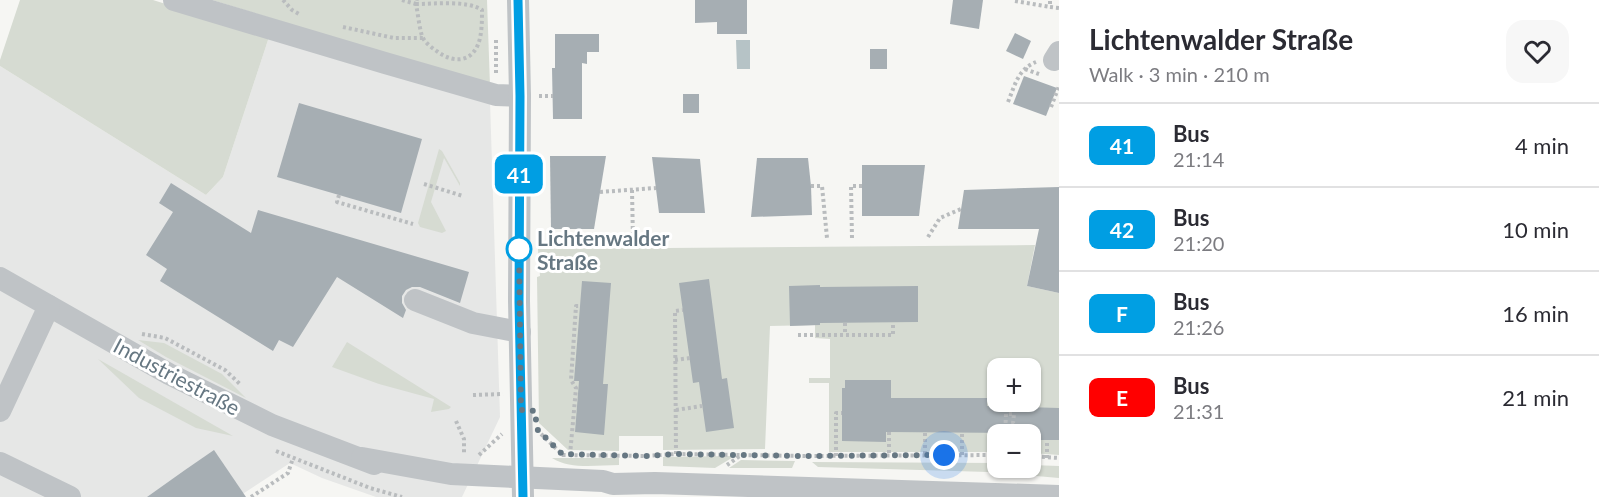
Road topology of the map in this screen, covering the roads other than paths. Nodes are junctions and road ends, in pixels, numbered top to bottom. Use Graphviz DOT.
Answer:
graph roads {
  1 [pos="174,0"];
  2 [pos="518,0"];
  3 [pos="520,96"];
  4 [pos="0,278"];
  5 [pos="415,300"];
  6 [pos="49,306"];
  7 [pos="520,332"];
  8 [pos="0,411"];
  9 [pos="0,463"];
  10 [pos="523,488"];
  11 [pos="697,491"];
  12 [pos="1059,496"];
  13 [pos="70,497"];
  1 -- 3 [label="street"];
  2 -- 3 [label="street"];
  3 -- 7 [label="street"];
  4 -- 6 [label="street, Industriestraße"];
  5 -- 7 [label="street"];
  6 -- 8 [label="street"];
  6 -- 10 [label="street, Industriestraße"];
  7 -- 10 [label="street"];
  9 -- 13 [label="street"];
  10 -- 11 [label="street"];
  11 -- 12 [label="street"];
}
